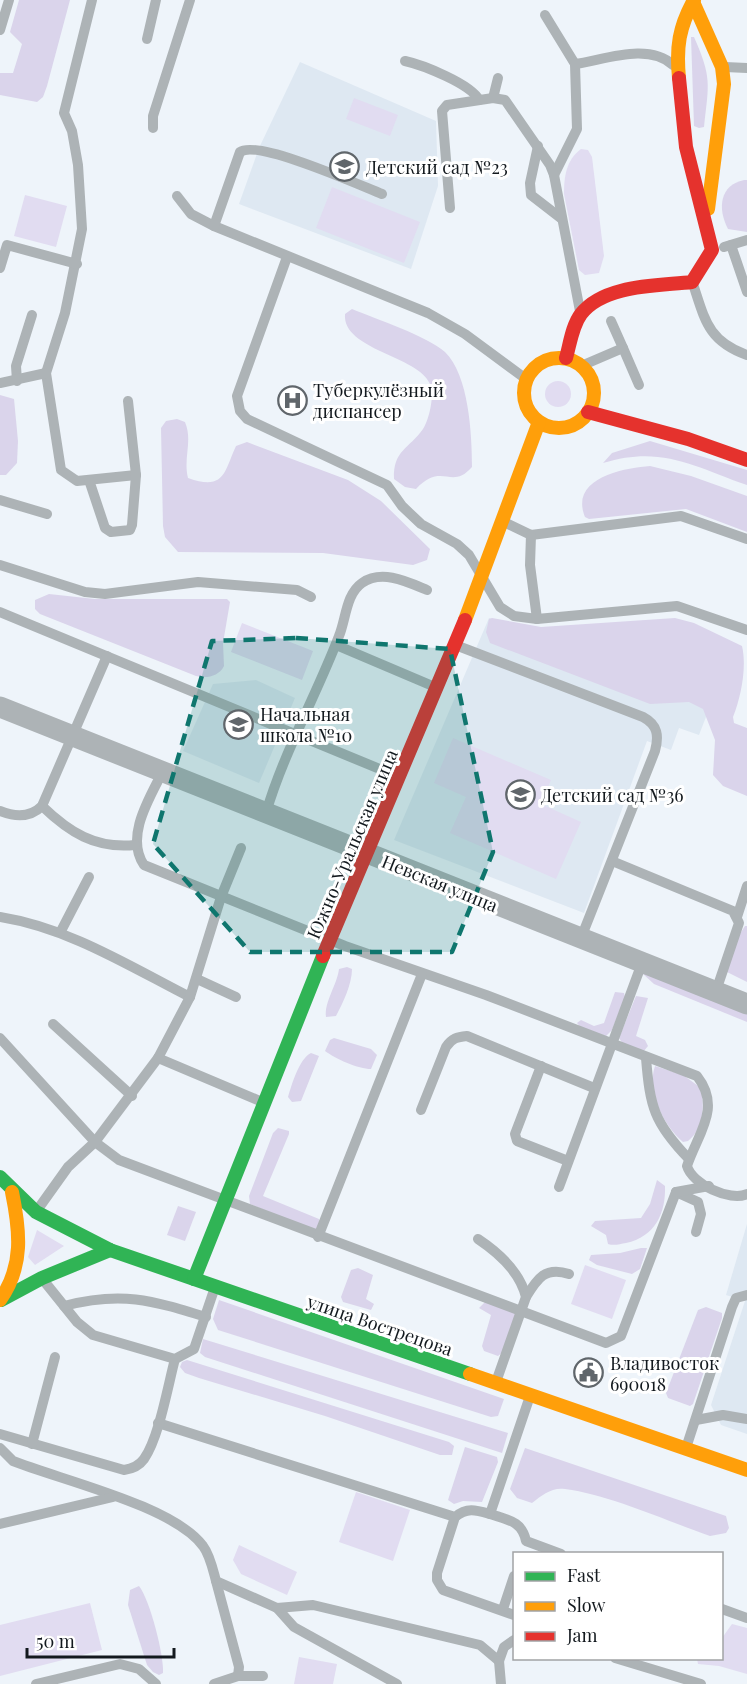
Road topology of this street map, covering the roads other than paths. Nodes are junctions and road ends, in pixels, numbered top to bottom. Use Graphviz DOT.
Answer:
graph roads {
  1 [pos="9,0"];
  2 [pos="92,0"];
  3 [pos="156,0"];
  4 [pos="190,0"];
  5 [pos="694,2"];
  6 [pos="545,15"];
  7 [pos="0,30"];
  8 [pos="147,39"];
  9 [pos="405,61"];
  10 [pos="575,64"];
  11 [pos="722,68"];
  12 [pos="747,68"];
  13 [pos="678,69"];
  14 [pos="498,78"];
  15 [pos="493,98"];
  16 [pos="479,100"];
  17 [pos="153,128"];
  18 [pos="538,146"];
  19 [pos="702,146"];
  20 [pos="554,175"];
  21 [pos="382,194"];
  22 [pos="177,196"];
  23 [pos="450,208"];
  24 [pos="562,219"];
  25 [pos="707,220"];
  26 [pos="214,226"];
  27 [pos="747,240"];
  28 [pos="4,244"];
  29 [pos="731,245"];
  30 [pos="712,250"];
  31 [pos="286,257"];
  32 [pos="77,264"];
  33 [pos="0,268"];
  34 [pos="692,282"];
  35 [pos="747,292"];
  36 [pos="581,314"];
  37 [pos="33,315"];
  38 [pos="612,321"];
  39 [pos="623,348"];
  40 [pos="747,355"];
  41 [pos="566,358"];
  42 [pos="581,366"];
  43 [pos="46,373"];
  44 [pos="526,379"];
  45 [pos="17,381"];
  46 [pos="0,383"];
  47 [pos="639,385"];
  48 [pos="128,401"];
  49 [pos="588,412"];
  50 [pos="539,422"];
  51 [pos="747,460"];
  52 [pos="136,474"];
  53 [pos="89,480"];
  54 [pos="0,500"];
  55 [pos="47,514"];
  56 [pos="505,523"];
  57 [pos="531,535"];
  58 [pos="747,539"];
  59 [pos="0,565"];
  60 [pos="483,578"];
  61 [pos="427,590"];
  62 [pos="311,597"];
  63 [pos="0,612"];
  64 [pos="537,619"];
  65 [pos="747,630"];
  66 [pos="336,645"];
  67 [pos="457,645"];
  68 [pos="107,656"];
  69 [pos="438,688"];
  70 [pos="0,707"];
  71 [pos="298,736"];
  72 [pos="72,737"];
  73 [pos="162,773"];
  74 [pos="400,778"];
  75 [pos="42,806"];
  76 [pos="0,811"];
  77 [pos="266,813"];
  78 [pos="135,845"];
  79 [pos="241,848"];
  80 [pos="368,855"];
  81 [pos="612,861"];
  82 [pos="89,877"];
  83 [pos="747,886"];
  84 [pos="221,897"];
  85 [pos="0,917"];
  86 [pos="741,921"];
  87 [pos="61,931"];
  88 [pos="581,938"];
  89 [pos="332,940"];
  90 [pos="642,963"];
  91 [pos="422,974"];
  92 [pos="197,979"];
  93 [pos="716,992"];
  94 [pos="190,997"];
  95 [pos="236,997"];
  96 [pos="747,1004"];
  97 [pos="53,1024"];
  98 [pos="0,1038"];
  99 [pos="611,1042"];
  100 [pos="158,1058"];
  101 [pos="646,1058"];
  102 [pos="541,1066"];
  103 [pos="594,1088"];
  104 [pos="132,1096"];
  105 [pos="264,1102"];
  106 [pos="421,1110"];
  107 [pos="95,1142"];
  108 [pos="689,1159"];
  109 [pos="568,1161"];
  110 [pos="0,1177"];
  111 [pos="709,1186"];
  112 [pos="559,1187"];
  113 [pos="12,1191"];
  114 [pos="676,1192"];
  115 [pos="747,1194"];
  116 [pos="224,1202"];
  117 [pos="36,1212"];
  118 [pos="696,1232"];
  119 [pos="318,1237"];
  120 [pos="478,1239"];
  121 [pos="110,1250"];
  122 [pos="569,1274"];
  123 [pos="42,1278"];
  124 [pos="194,1279"];
  125 [pos="216,1287"];
  126 [pos="747,1295"];
  127 [pos="526,1298"];
  128 [pos="0,1300"];
  129 [pos="64,1306"];
  130 [pos="523,1312"];
  131 [pos="206,1317"];
  132 [pos="55,1358"];
  133 [pos="175,1359"];
  134 [pos="495,1384"];
  135 [pos="531,1395"];
  136 [pos="747,1419"];
  137 [pos="696,1420"];
  138 [pos="158,1423"];
  139 [pos="0,1434"];
  140 [pos="32,1444"];
  141 [pos="0,1448"];
  142 [pos="686,1449"];
  143 [pos="747,1470"];
  144 [pos="113,1497"];
  145 [pos="490,1514"];
  146 [pos="455,1517"];
  147 [pos="0,1524"];
  148 [pos="526,1541"];
  149 [pos="523,1552"];
  150 [pos="556,1552"];
  151 [pos="513,1579"];
  152 [pos="216,1581"];
  153 [pos="278,1608"];
  154 [pos="503,1609"];
  155 [pos="723,1609"];
  156 [pos="513,1614"];
  157 [pos="747,1618"];
  158 [pos="513,1641"];
  159 [pos="618,1660"];
  160 [pos="499,1661"];
  161 [pos="238,1676"];
  162 [pos="263,1676"];
  163 [pos="36,1684"];
  164 [pos="156,1684"];
  165 [pos="214,1684"];
  166 [pos="397,1684"];
  167 [pos="501,1684"];
  168 [pos="701,1684"];
  1 -- 7 [label="lane"];
  2 -- 32 [label="lane"];
  3 -- 8 [label="lane"];
  4 -- 17 [label="lane"];
  5 -- 11 [label="main road"];
  5 -- 13 [label="main road"];
  6 -- 10 [label="lane"];
  9 -- 16 [label="lane"];
  10 -- 13 [label="lane"];
  10 -- 20 [label="lane"];
  11 -- 12 [label="lane"];
  11 -- 19 [label="main road"];
  13 -- 19 [label="main road"];
  14 -- 15 [label="lane"];
  15 -- 16 [label="lane"];
  15 -- 18 [label="lane"];
  16 -- 23 [label="lane"];
  18 -- 20 [label="lane"];
  18 -- 24 [label="lane"];
  19 -- 25 [label="main road"];
  19 -- 25 [label="main road"];
  20 -- 24 [label="lane"];
  21 -- 26 [label="lane"];
  22 -- 26 [label="lane"];
  24 -- 36 [label="lane"];
  25 -- 30 [label="main road"];
  26 -- 31 [label="lane"];
  27 -- 29 [label="lane"];
  28 -- 32 [label="lane"];
  28 -- 33 [label="lane"];
  29 -- 30 [label="lane"];
  29 -- 35 [label="lane"];
  30 -- 34 [label="main road"];
  31 -- 44 [label="lane"];
  31 -- 60 [label="lane"];
  32 -- 43 [label="lane"];
  34 -- 36 [label="main road"];
  34 -- 40 [label="lane"];
  36 -- 41 [label="main road"];
  37 -- 45 [label="lane"];
  38 -- 39 [label="lane"];
  39 -- 42 [label="lane"];
  39 -- 47 [label="lane"];
  41 -- 42 [label="main road"];
  41 -- 44 [label="main road"];
  42 -- 49 [label="main road"];
  43 -- 45 [label="lane"];
  43 -- 53 [label="lane"];
  44 -- 50 [label="main road"];
  45 -- 46 [label="lane"];
  48 -- 52 [label="lane"];
  49 -- 50 [label="main road"];
  49 -- 51 [label="main road"];
  50 -- 56 [label="main road, Южно-Уральская улица"];
  52 -- 53 [label="lane"];
  52 -- 53 [label="lane"];
  54 -- 55 [label="lane"];
  56 -- 57 [label="lane"];
  56 -- 60 [label="main road, Южно-Уральская улица"];
  57 -- 58 [label="lane"];
  57 -- 64 [label="lane"];
  59 -- 62 [label="lane"];
  60 -- 64 [label="lane"];
  60 -- 67 [label="main road, Южно-Уральская улица"];
  61 -- 66 [label="lane"];
  63 -- 68 [label="lane"];
  64 -- 65 [label="lane"];
  66 -- 69 [label="lane"];
  66 -- 71 [label="lane"];
  67 -- 69 [label="main road, Южно-Уральская улица"];
  67 -- 81 [label="lane"];
  68 -- 71 [label="lane"];
  68 -- 72 [label="lane"];
  69 -- 74 [label="main road, Южно-Уральская улица"];
  70 -- 72 [label="street, Невская улица"];
  71 -- 74 [label="lane"];
  71 -- 77 [label="lane"];
  72 -- 73 [label="street, Невская улица"];
  72 -- 75 [label="lane"];
  73 -- 77 [label="street, Невская улица"];
  73 -- 78 [label="lane"];
  74 -- 80 [label="main road, Южно-Уральская улица"];
  75 -- 76 [label="lane"];
  75 -- 78 [label="lane"];
  77 -- 80 [label="street, Невская улица"];
  78 -- 84 [label="lane"];
  79 -- 84 [label="lane"];
  80 -- 88 [label="street, Невская улица"];
  80 -- 89 [label="main road, Южно-Уральская улица"];
  81 -- 86 [label="lane"];
  81 -- 88 [label="lane"];
  82 -- 87 [label="lane"];
  83 -- 86 [label="lane"];
  84 -- 89 [label="lane"];
  84 -- 92 [label="lane"];
  85 -- 87 [label="lane"];
  86 -- 93 [label="lane"];
  87 -- 94 [label="lane"];
  88 -- 90 [label="street, Невская улица"];
  89 -- 91 [label="lane"];
  89 -- 105 [label="main road, Южно-Уральская улица"];
  90 -- 93 [label="street, Невская улица"];
  90 -- 99 [label="lane"];
  91 -- 99 [label="lane"];
  91 -- 119 [label="lane"];
  92 -- 94 [label="lane"];
  92 -- 95 [label="lane"];
  93 -- 96 [label="street, Невская улица"];
  94 -- 100 [label="lane"];
  97 -- 104 [label="lane"];
  98 -- 107 [label="lane"];
  99 -- 101 [label="lane"];
  99 -- 103 [label="lane"];
  100 -- 104 [label="lane"];
  100 -- 105 [label="lane"];
  101 -- 108 [label="lane"];
  101 -- 108 [label="lane"];
  102 -- 103 [label="lane"];
  102 -- 106 [label="lane"];
  102 -- 109 [label="lane"];
  103 -- 109 [label="lane"];
  104 -- 107 [label="lane"];
  105 -- 116 [label="main road, Южно-Уральская улица"];
  107 -- 116 [label="lane"];
  107 -- 117 [label="lane"];
  108 -- 111 [label="lane"];
  109 -- 112 [label="lane"];
  110 -- 113 [label="main road, улица Вострецова"];
  111 -- 114 [label="lane"];
  111 -- 115 [label="lane"];
  113 -- 117 [label="main road, улица Вострецова"];
  113 -- 128 [label="main road"];
  114 -- 118 [label="lane"];
  114 -- 130 [label="lane"];
  116 -- 119 [label="lane"];
  116 -- 124 [label="main road, Южно-Уральская улица"];
  117 -- 121 [label="main road, улица Вострецова"];
  119 -- 130 [label="lane"];
  120 -- 127 [label="lane"];
  121 -- 123 [label="main road"];
  121 -- 124 [label="main road, улица Вострецова"];
  122 -- 127 [label="lane"];
  123 -- 128 [label="main road"];
  123 -- 129 [label="lane"];
  124 -- 125 [label="main road, улица Вострецова"];
  125 -- 131 [label="lane"];
  125 -- 134 [label="main road, улица Вострецова"];
  126 -- 137 [label="lane"];
  127 -- 130 [label="lane"];
  129 -- 131 [label="lane"];
  129 -- 133 [label="lane"];
  130 -- 134 [label="lane"];
  131 -- 133 [label="lane"];
  132 -- 140 [label="lane"];
  133 -- 138 [label="lane"];
  134 -- 135 [label="main road, улица Вострецова"];
  135 -- 142 [label="main road, улица Вострецова"];
  135 -- 145 [label="lane"];
  136 -- 137 [label="lane"];
  137 -- 142 [label="lane"];
  138 -- 140 [label="lane"];
  138 -- 146 [label="lane"];
  139 -- 140 [label="lane"];
  141 -- 144 [label="lane"];
  142 -- 143 [label="main road, улица Вострецова"];
  144 -- 147 [label="lane"];
  144 -- 152 [label="lane"];
  145 -- 146 [label="lane"];
  145 -- 148 [label="lane"];
  146 -- 154 [label="lane"];
  148 -- 149 [label="lane"];
  148 -- 150 [label="lane"];
  151 -- 154 [label="lane"];
  152 -- 153 [label="lane"];
  152 -- 161 [label="lane"];
  153 -- 160 [label="lane"];
  153 -- 166 [label="lane"];
  154 -- 156 [label="lane"];
  155 -- 157 [label="lane"];
  158 -- 160 [label="lane"];
  159 -- 168 [label="lane"];
  160 -- 167 [label="lane"];
  161 -- 162 [label="lane"];
  161 -- 165 [label="lane"];
  163 -- 164 [label="lane"];
}
